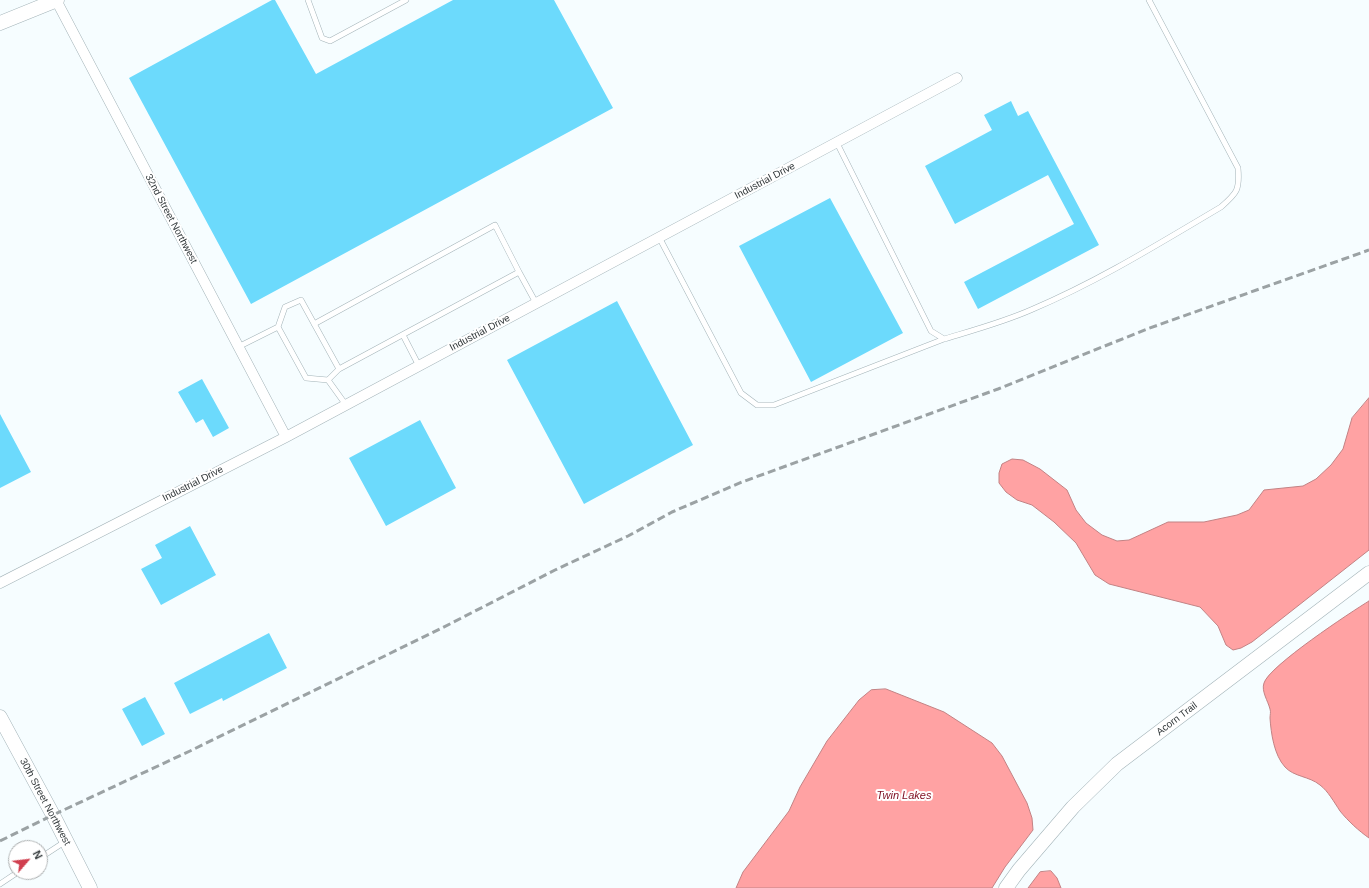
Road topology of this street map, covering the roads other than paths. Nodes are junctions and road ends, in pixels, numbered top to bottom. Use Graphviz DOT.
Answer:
graph roads {
  1 [pos="56,0"];
  2 [pos="308,0"];
  3 [pos="406,0"];
  4 [pos="1149,0"];
  5 [pos="0,23"];
  6 [pos="957,78"];
  7 [pos="837,143"];
  8 [pos="660,237"];
  9 [pos="519,272"];
  10 [pos="536,303"];
  11 [pos="314,324"];
  12 [pos="278,327"];
  13 [pos="403,335"];
  14 [pos="944,338"];
  15 [pos="238,347"];
  16 [pos="419,366"];
  17 [pos="339,370"];
  18 [pos="328,380"];
  19 [pos="346,405"];
  20 [pos="286,437"];
  21 [pos="1369,572"];
  22 [pos="0,583"];
  23 [pos="0,717"];
  24 [pos="66,841"];
  25 [pos="48,853"];
  26 [pos="90,888"];
  27 [pos="1006,888"];
  1 -- 5 [label="street"];
  1 -- 15 [label="street, 32nd Street Northwest"];
  2 -- 3 [label="lane"];
  4 -- 14 [label="lane"];
  6 -- 7 [label="street, Industrial Drive"];
  7 -- 8 [label="street, Industrial Drive"];
  7 -- 14 [label="lane"];
  8 -- 10 [label="street, Industrial Drive"];
  8 -- 14 [label="lane"];
  9 -- 10 [label="lane"];
  9 -- 11 [label="lane"];
  9 -- 13 [label="lane"];
  10 -- 16 [label="street, Industrial Drive"];
  11 -- 12 [label="lane"];
  11 -- 17 [label="lane"];
  12 -- 15 [label="lane"];
  12 -- 18 [label="lane"];
  13 -- 16 [label="lane"];
  13 -- 17 [label="lane"];
  15 -- 20 [label="street, 32nd Street Northwest"];
  16 -- 19 [label="street, Industrial Drive"];
  17 -- 18 [label="lane"];
  18 -- 19 [label="lane"];
  19 -- 20 [label="street, Industrial Drive"];
  20 -- 22 [label="street, Industrial Drive"];
  21 -- 27 [label="street, Acorn Trail"];
  23 -- 24 [label="street, 30th Street Northwest"];
  24 -- 25 [label="lane"];
  24 -- 26 [label="street, 30th Street Northwest"];
}
